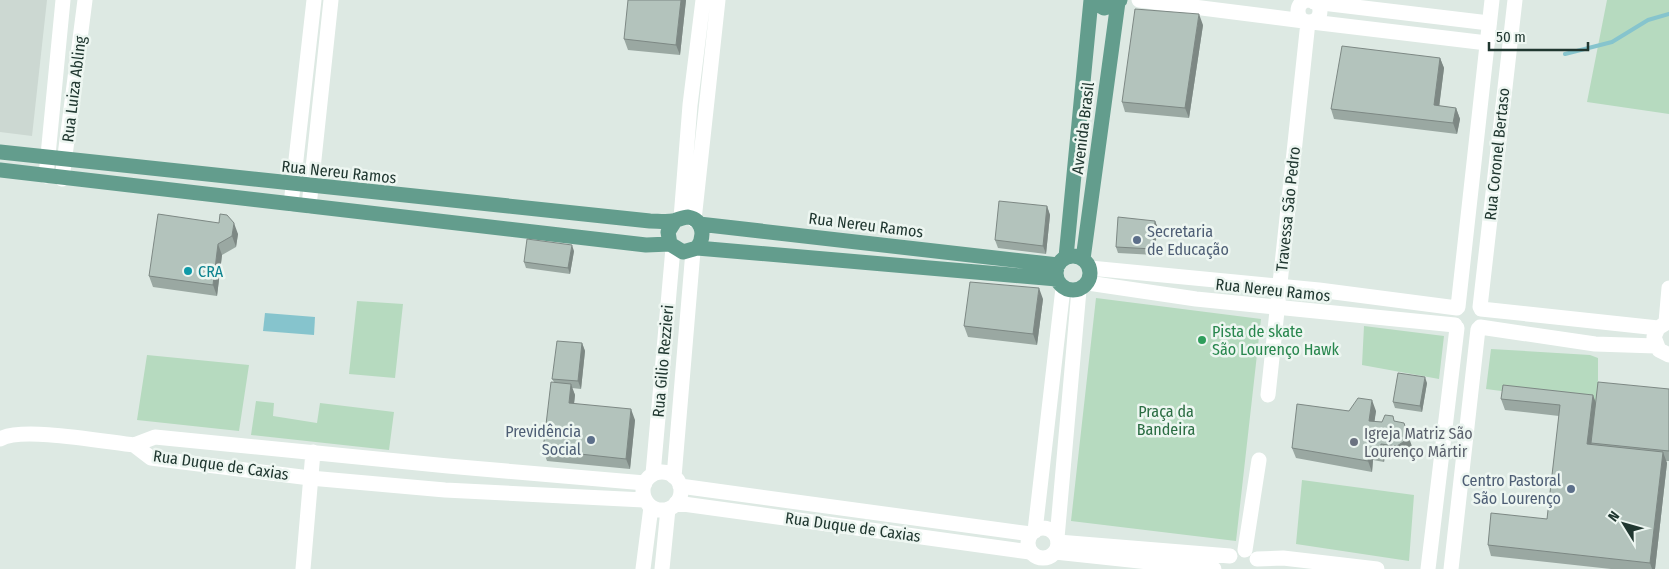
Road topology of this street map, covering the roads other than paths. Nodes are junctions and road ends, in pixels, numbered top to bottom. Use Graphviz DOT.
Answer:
graph roads {
  1 [pos="63,0"];
  2 [pos="85,0"];
  3 [pos="314,0"];
  4 [pos="331,0"];
  5 [pos="703,0"];
  6 [pos="718,0"];
  7 [pos="1091,0"];
  8 [pos="1139,0"];
  9 [pos="1492,0"];
  10 [pos="1515,0"];
  11 [pos="1119,1"];
  12 [pos="1308,1"];
  13 [pos="1308,22"];
  14 [pos="1489,23"];
  15 [pos="1487,44"];
  16 [pos="308,46"];
  17 [pos="327,49"];
  18 [pos="0,152"];
  19 [pos="47,157"];
  20 [pos="65,159"];
  21 [pos="0,170"];
  22 [pos="1472,173"];
  23 [pos="46,176"];
  24 [pos="1495,176"];
  25 [pos="62,179"];
  26 [pos="293,185"];
  27 [pos="312,187"];
  28 [pos="291,204"];
  29 [pos="309,206"];
  30 [pos="687,220"];
  31 [pos="672,246"];
  32 [pos="695,249"];
  33 [pos="1087,264"];
  34 [pos="1061,272"];
  35 [pos="1199,278"];
  36 [pos="1083,287"];
  37 [pos="1280,288"];
  38 [pos="1669,288"];
  39 [pos="1196,299"];
  40 [pos="1457,307"];
  41 [pos="1278,308"];
  42 [pos="1480,308"];
  43 [pos="1664,324"];
  44 [pos="1456,326"];
  45 [pos="1479,328"];
  46 [pos="1656,346"];
  47 [pos="1669,355"];
  48 [pos="1268,395"];
  49 [pos="0,439"];
  50 [pos="134,445"];
  51 [pos="313,452"];
  52 [pos="1259,460"];
  53 [pos="448,466"];
  54 [pos="310,478"];
  55 [pos="649,478"];
  56 [pos="677,481"];
  57 [pos="445,490"];
  58 [pos="648,503"];
  59 [pos="672,506"];
  60 [pos="1033,533"];
  61 [pos="1055,551"];
  62 [pos="1032,559"];
  63 [pos="1253,559"];
  64 [pos="1228,562"];
  65 [pos="303,569"];
  66 [pos="643,569"];
  67 [pos="662,569"];
  68 [pos="1214,569"];
  69 [pos="1377,569"];
  70 [pos="1428,569"];
  71 [pos="1451,569"];
  1 -- 19 [label="street, Rua Luiza Abling"];
  2 -- 20 [label="street, Rua Luiza Abling"];
  3 -- 16 [label="street"];
  4 -- 17 [label="street"];
  5 -- 30 [label="street"];
  6 -- 30 [label="street"];
  7 -- 11 [label="main road"];
  7 -- 34 [label="main road, Avenida Brasil"];
  8 -- 13 [label="street"];
  9 -- 14 [label="street, Rua Coronel Bertaso"];
  10 -- 24 [label="street, Rua Coronel Bertaso"];
  11 -- 33 [label="main road, Avenida Brasil"];
  12 -- 13 [label="street, Travessa São Pedro"];
  12 -- 14 [label="street"];
  13 -- 15 [label="street"];
  13 -- 37 [label="street, Travessa São Pedro"];
  14 -- 15 [label="street, Rua Coronel Bertaso"];
  15 -- 22 [label="street, Rua Coronel Bertaso"];
  16 -- 17 [label="street"];
  16 -- 26 [label="street"];
  17 -- 27 [label="street"];
  18 -- 19 [label="main road, Rua Nereu Ramos"];
  19 -- 20 [label="main road, Rua Nereu Ramos"];
  19 -- 23 [label="street, Rua Luiza Abling"];
  20 -- 25 [label="street, Rua Luiza Abling"];
  20 -- 26 [label="main road, Rua Nereu Ramos"];
  21 -- 23 [label="main road"];
  22 -- 24 [label="street"];
  22 -- 40 [label="street, Rua Coronel Bertaso"];
  23 -- 25 [label="main road"];
  24 -- 42 [label="street, Rua Coronel Bertaso"];
  25 -- 28 [label="main road"];
  26 -- 27 [label="main road, Rua Nereu Ramos"];
  26 -- 28 [label="street"];
  27 -- 29 [label="street"];
  27 -- 30 [label="main road, Rua Nereu Ramos"];
  28 -- 29 [label="main road"];
  29 -- 31 [label="main road"];
  30 -- 31 [label="main road"];
  30 -- 32 [label="main road"];
  30 -- 34 [label="main road, Rua Nereu Ramos"];
  31 -- 32 [label="main road"];
  31 -- 55 [label="street, Rua Gilio Rezzieri"];
  32 -- 34 [label="main road"];
  32 -- 56 [label="street, Rua Gilio Rezzieri"];
  33 -- 34 [label="main road"];
  33 -- 35 [label="street, Rua Nereu Ramos"];
  33 -- 36 [label="main road, Avenida Brasil"];
  34 -- 36 [label="main road"];
  34 -- 60 [label="street, Avenida Brasil"];
  35 -- 37 [label="street, Rua Nereu Ramos"];
  35 -- 39 [label="street"];
  36 -- 39 [label="street, Rua Nereu Ramos"];
  36 -- 61 [label="street"];
  37 -- 40 [label="street, Rua Nereu Ramos"];
  37 -- 41 [label="street, Travessa São Pedro"];
  38 -- 43 [label="street"];
  39 -- 41 [label="street, Rua Nereu Ramos"];
  40 -- 42 [label="street"];
  40 -- 44 [label="street"];
  41 -- 44 [label="street, Rua Nereu Ramos"];
  41 -- 48 [label="street, Travessa São Pedro"];
  42 -- 43 [label="street"];
  42 -- 45 [label="street"];
  43 -- 46 [label="street"];
  44 -- 45 [label="street"];
  44 -- 70 [label="street"];
  45 -- 46 [label="street"];
  45 -- 71 [label="street"];
  46 -- 47 [label="street"];
  49 -- 50 [label="street"];
  50 -- 51 [label="street, Rua Duque de Caxias"];
  50 -- 54 [label="street, Rua Duque de Caxias"];
  51 -- 53 [label="street, Rua Duque de Caxias"];
  51 -- 54 [label="street"];
  52 -- 63 [label="street"];
  53 -- 55 [label="street, Rua Duque de Caxias"];
  53 -- 57 [label="street"];
  54 -- 57 [label="street, Rua Duque de Caxias"];
  54 -- 65 [label="street"];
  55 -- 56 [label="street"];
  55 -- 58 [label="street"];
  56 -- 59 [label="street"];
  56 -- 60 [label="street, Rua Duque de Caxias"];
  57 -- 58 [label="street, Rua Duque de Caxias"];
  58 -- 59 [label="street"];
  58 -- 66 [label="street"];
  59 -- 62 [label="street, Rua Duque de Caxias"];
  59 -- 67 [label="street"];
  60 -- 61 [label="street, Rua Duque de Caxias"];
  60 -- 62 [label="street, Avenida Brasil"];
  61 -- 62 [label="street, Rua Duque de Caxias"];
  61 -- 64 [label="street"];
  61 -- 68 [label="street"];
  63 -- 64 [label="street"];
  63 -- 69 [label="street"];
}
